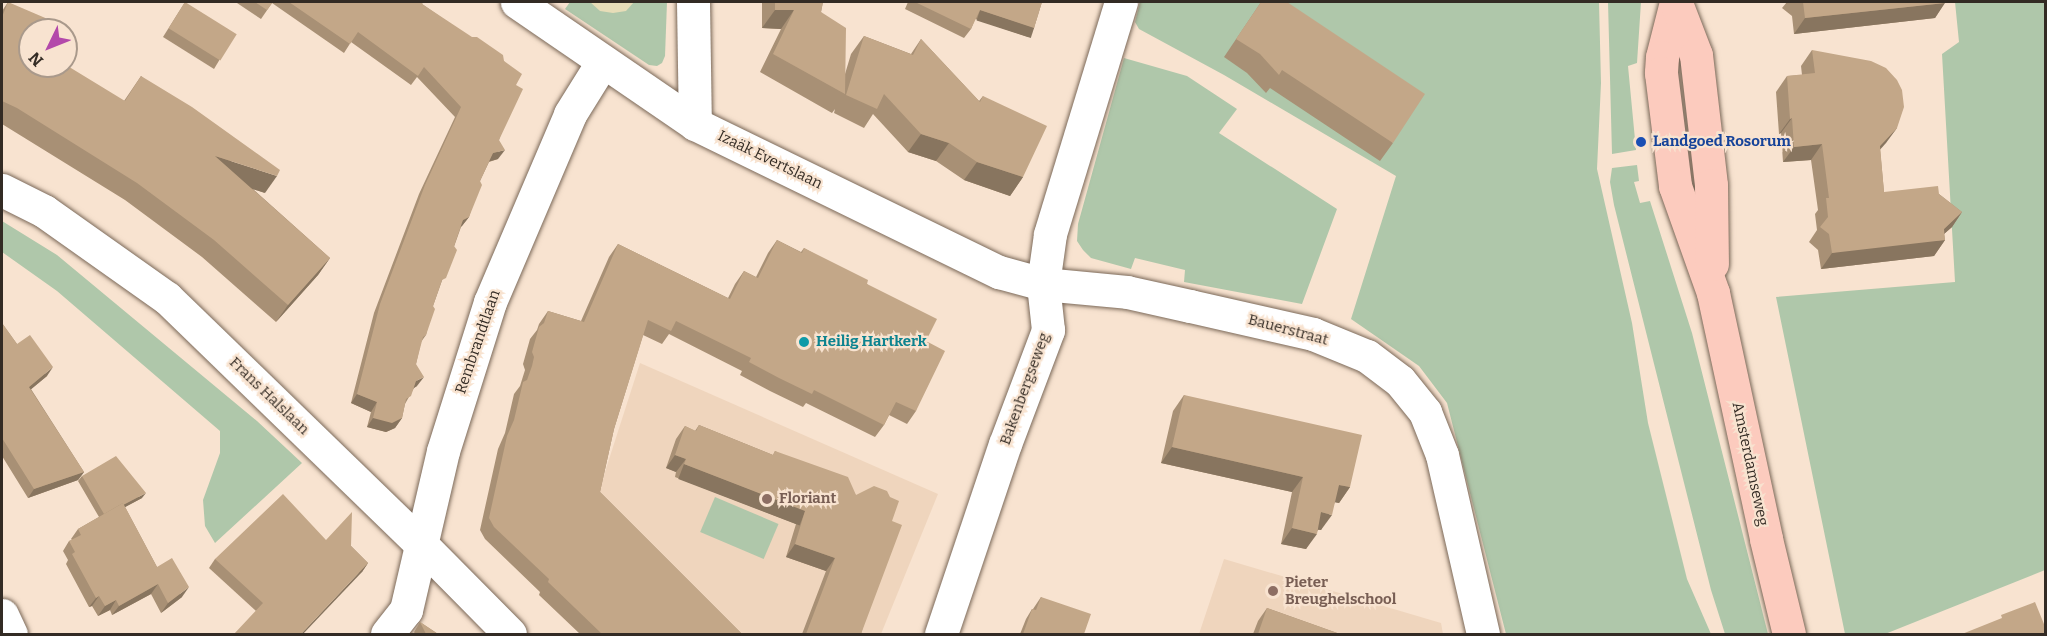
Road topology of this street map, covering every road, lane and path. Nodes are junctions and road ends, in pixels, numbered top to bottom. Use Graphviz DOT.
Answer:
graph roads {
  1 [pos="517,2"];
  2 [pos="693,2"];
  3 [pos="1120,2"];
  4 [pos="1676,2"];
  5 [pos="603,61"];
  6 [pos="695,124"];
  7 [pos="2,190"];
  8 [pos="1043,284"];
  9 [pos="422,545"];
  10 [pos="2,615"];
  11 [pos="11,634"];
  12 [pos="387,634"];
  13 [pos="510,634"];
  14 [pos="941,634"];
  15 [pos="1483,634"];
  16 [pos="1789,634"];
  1 -- 5 [label="street, Izaäk Evertslaan"];
  2 -- 6 [label="street"];
  3 -- 8 [label="street, Bakenbergseweg"];
  4 -- 16 [label="main road, Amsterdamseweg"];
  5 -- 6 [label="street, Izaäk Evertslaan"];
  5 -- 9 [label="street, Rembrandtlaan"];
  6 -- 8 [label="street, Izaäk Evertslaan"];
  7 -- 9 [label="street, Frans Halslaan"];
  8 -- 14 [label="street, Bakenbergseweg"];
  8 -- 15 [label="street, Bauerstraat"];
  9 -- 12 [label="street, Rembrandtlaan"];
  9 -- 13 [label="street, Frans Halslaan"];
  10 -- 11 [label="street"];
}
